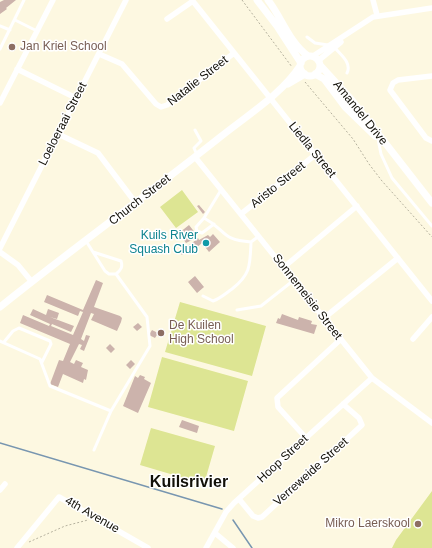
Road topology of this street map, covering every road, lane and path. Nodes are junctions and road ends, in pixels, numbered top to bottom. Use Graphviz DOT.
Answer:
graph roads {
  1 [pos="24,0"];
  2 [pos="53,0"];
  3 [pos="126,0"];
  4 [pos="192,0"];
  5 [pos="242,0"];
  6 [pos="257,0"];
  7 [pos="268,0"];
  8 [pos="373,0"];
  9 [pos="432,8"];
  10 [pos="377,15"];
  11 [pos="167,19"];
  12 [pos="15,20"];
  13 [pos="0,26"];
  14 [pos="10,30"];
  15 [pos="37,31"];
  16 [pos="308,36"];
  17 [pos="332,47"];
  18 [pos="0,49"];
  19 [pos="234,53"];
  20 [pos="99,54"];
  21 [pos="315,59"];
  22 [pos="300,64"];
  23 [pos="292,65"];
  24 [pos="17,69"];
  25 [pos="347,73"];
  26 [pos="315,74"];
  27 [pos="432,76"];
  28 [pos="304,78"];
  29 [pos="278,91"];
  30 [pos="76,98"];
  31 [pos="269,98"];
  32 [pos="0,103"];
  33 [pos="195,130"];
  34 [pos="58,134"];
  35 [pos="378,139"];
  36 [pos="432,141"];
  37 [pos="316,155"];
  38 [pos="196,156"];
  39 [pos="399,161"];
  40 [pos="221,190"];
  41 [pos="135,202"];
  42 [pos="432,203"];
  43 [pos="357,206"];
  44 [pos="241,214"];
  45 [pos="204,218"];
  46 [pos="214,224"];
  47 [pos="432,226"];
  48 [pos="259,236"];
  49 [pos="432,237"];
  50 [pos="86,241"];
  51 [pos="251,242"];
  52 [pos="0,248"];
  53 [pos="0,252"];
  54 [pos="93,252"];
  55 [pos="398,258"];
  56 [pos="284,267"];
  57 [pos="116,274"];
  58 [pos="294,280"];
  59 [pos="32,282"];
  60 [pos="203,296"];
  61 [pos="432,300"];
  62 [pos="1,304"];
  63 [pos="237,310"];
  64 [pos="432,317"];
  65 [pos="324,318"];
  66 [pos="341,339"];
  67 [pos="413,339"];
  68 [pos="2,341"];
  69 [pos="42,362"];
  70 [pos="372,378"];
  71 [pos="343,404"];
  72 [pos="111,411"];
  73 [pos="432,423"];
  74 [pos="306,438"];
  75 [pos="94,450"];
  76 [pos="5,484"];
  77 [pos="0,490"];
  78 [pos="239,499"];
  79 [pos="92,515"];
  80 [pos="215,533"];
  81 [pos="23,540"];
  82 [pos="17,548"];
  83 [pos="148,548"];
  84 [pos="206,548"];
  85 [pos="234,548"];
  1 -- 12 [label="lane"];
  2 -- 15 [label="street"];
  3 -- 20 [label="street, Loeloeraai Street"];
  4 -- 11 [label="street"];
  4 -- 19 [label="street, Liedla Street"];
  5 -- 23 [label="path"];
  6 -- 22 [label="street"];
  7 -- 21 [label="street, Amandel Drive"];
  8 -- 10 [label="street"];
  9 -- 10 [label="street"];
  10 -- 17 [label="street"];
  12 -- 14 [label="lane"];
  12 -- 15 [label="lane"];
  13 -- 14 [label="lane"];
  14 -- 18 [label="lane"];
  15 -- 24 [label="street"];
  16 -- 17 [label="lane"];
  17 -- 21 [label="street"];
  17 -- 25 [label="lane"];
  19 -- 20 [label="street, Natalie Street"];
  19 -- 31 [label="street, Liedla Street"];
  20 -- 30 [label="street, Loeloeraai Street"];
  21 -- 22 [label="street, Church Street"];
  21 -- 26 [label="street"];
  21 -- 39 [label="street, Amandel Drive"];
  22 -- 28 [label="street"];
  22 -- 29 [label="street, Church Street"];
  24 -- 30 [label="street"];
  24 -- 32 [label="street"];
  26 -- 28 [label="street"];
  26 -- 35 [label="street, Amandel Drive"];
  27 -- 36 [label="street"];
  28 -- 29 [label="street, Church Street"];
  28 -- 49 [label="path"];
  29 -- 31 [label="street, Church Street"];
  30 -- 34 [label="street, Loeloeraai Street"];
  31 -- 37 [label="street, Liedla Street"];
  31 -- 38 [label="street, Church Street"];
  33 -- 38 [label="lane"];
  34 -- 41 [label="street"];
  34 -- 52 [label="street, Loeloeraai Street"];
  35 -- 39 [label="street, Amandel Drive"];
  35 -- 47 [label="lane"];
  37 -- 43 [label="street, Liedla Street"];
  37 -- 44 [label="street, Aristo Street"];
  38 -- 40 [label="street, Sonnemeisie Street"];
  38 -- 41 [label="street, Church Street"];
  39 -- 42 [label="street, Amandel Drive"];
  40 -- 44 [label="street, Sonnemeisie Street"];
  40 -- 45 [label="lane"];
  41 -- 50 [label="street, Church Street"];
  43 -- 55 [label="street, Liedla Street"];
  43 -- 56 [label="street"];
  44 -- 48 [label="street, Sonnemeisie Street"];
  45 -- 46 [label="lane"];
  45 -- 46 [label="lane"];
  46 -- 51 [label="lane"];
  48 -- 51 [label="lane"];
  48 -- 56 [label="street, Sonnemeisie Street"];
  50 -- 54 [label="lane"];
  50 -- 59 [label="street, Church Street"];
  51 -- 60 [label="lane"];
  53 -- 59 [label="street"];
  54 -- 57 [label="lane"];
  54 -- 57 [label="lane"];
  55 -- 61 [label="street, Liedla Street"];
  55 -- 65 [label="street"];
  56 -- 58 [label="street, Sonnemeisie Street"];
  57 -- 72 [label="lane"];
  58 -- 63 [label="lane"];
  58 -- 65 [label="street, Sonnemeisie Street"];
  59 -- 62 [label="street, Church Street"];
  64 -- 67 [label="street"];
  65 -- 66 [label="street, Sonnemeisie Street"];
  66 -- 70 [label="street, Sonnemeisie Street"];
  66 -- 74 [label="street"];
  68 -- 69 [label="lane"];
  68 -- 69 [label="lane"];
  69 -- 72 [label="lane"];
  70 -- 71 [label="street, Hoop Street"];
  70 -- 73 [label="street, Sonnemeisie Street"];
  71 -- 74 [label="street, Hoop Street"];
  71 -- 78 [label="street, Verreweide Street"];
  72 -- 75 [label="lane"];
  74 -- 78 [label="street, Hoop Street"];
  76 -- 77 [label="street"];
  78 -- 80 [label="street, Hoop Street"];
  79 -- 81 [label="path"];
  79 -- 81 [label="street, 4th Avenue"];
  79 -- 83 [label="street, 4th Avenue"];
  80 -- 84 [label="street, Hoop Street"];
  80 -- 85 [label="street"];
  81 -- 82 [label="street"];
}
